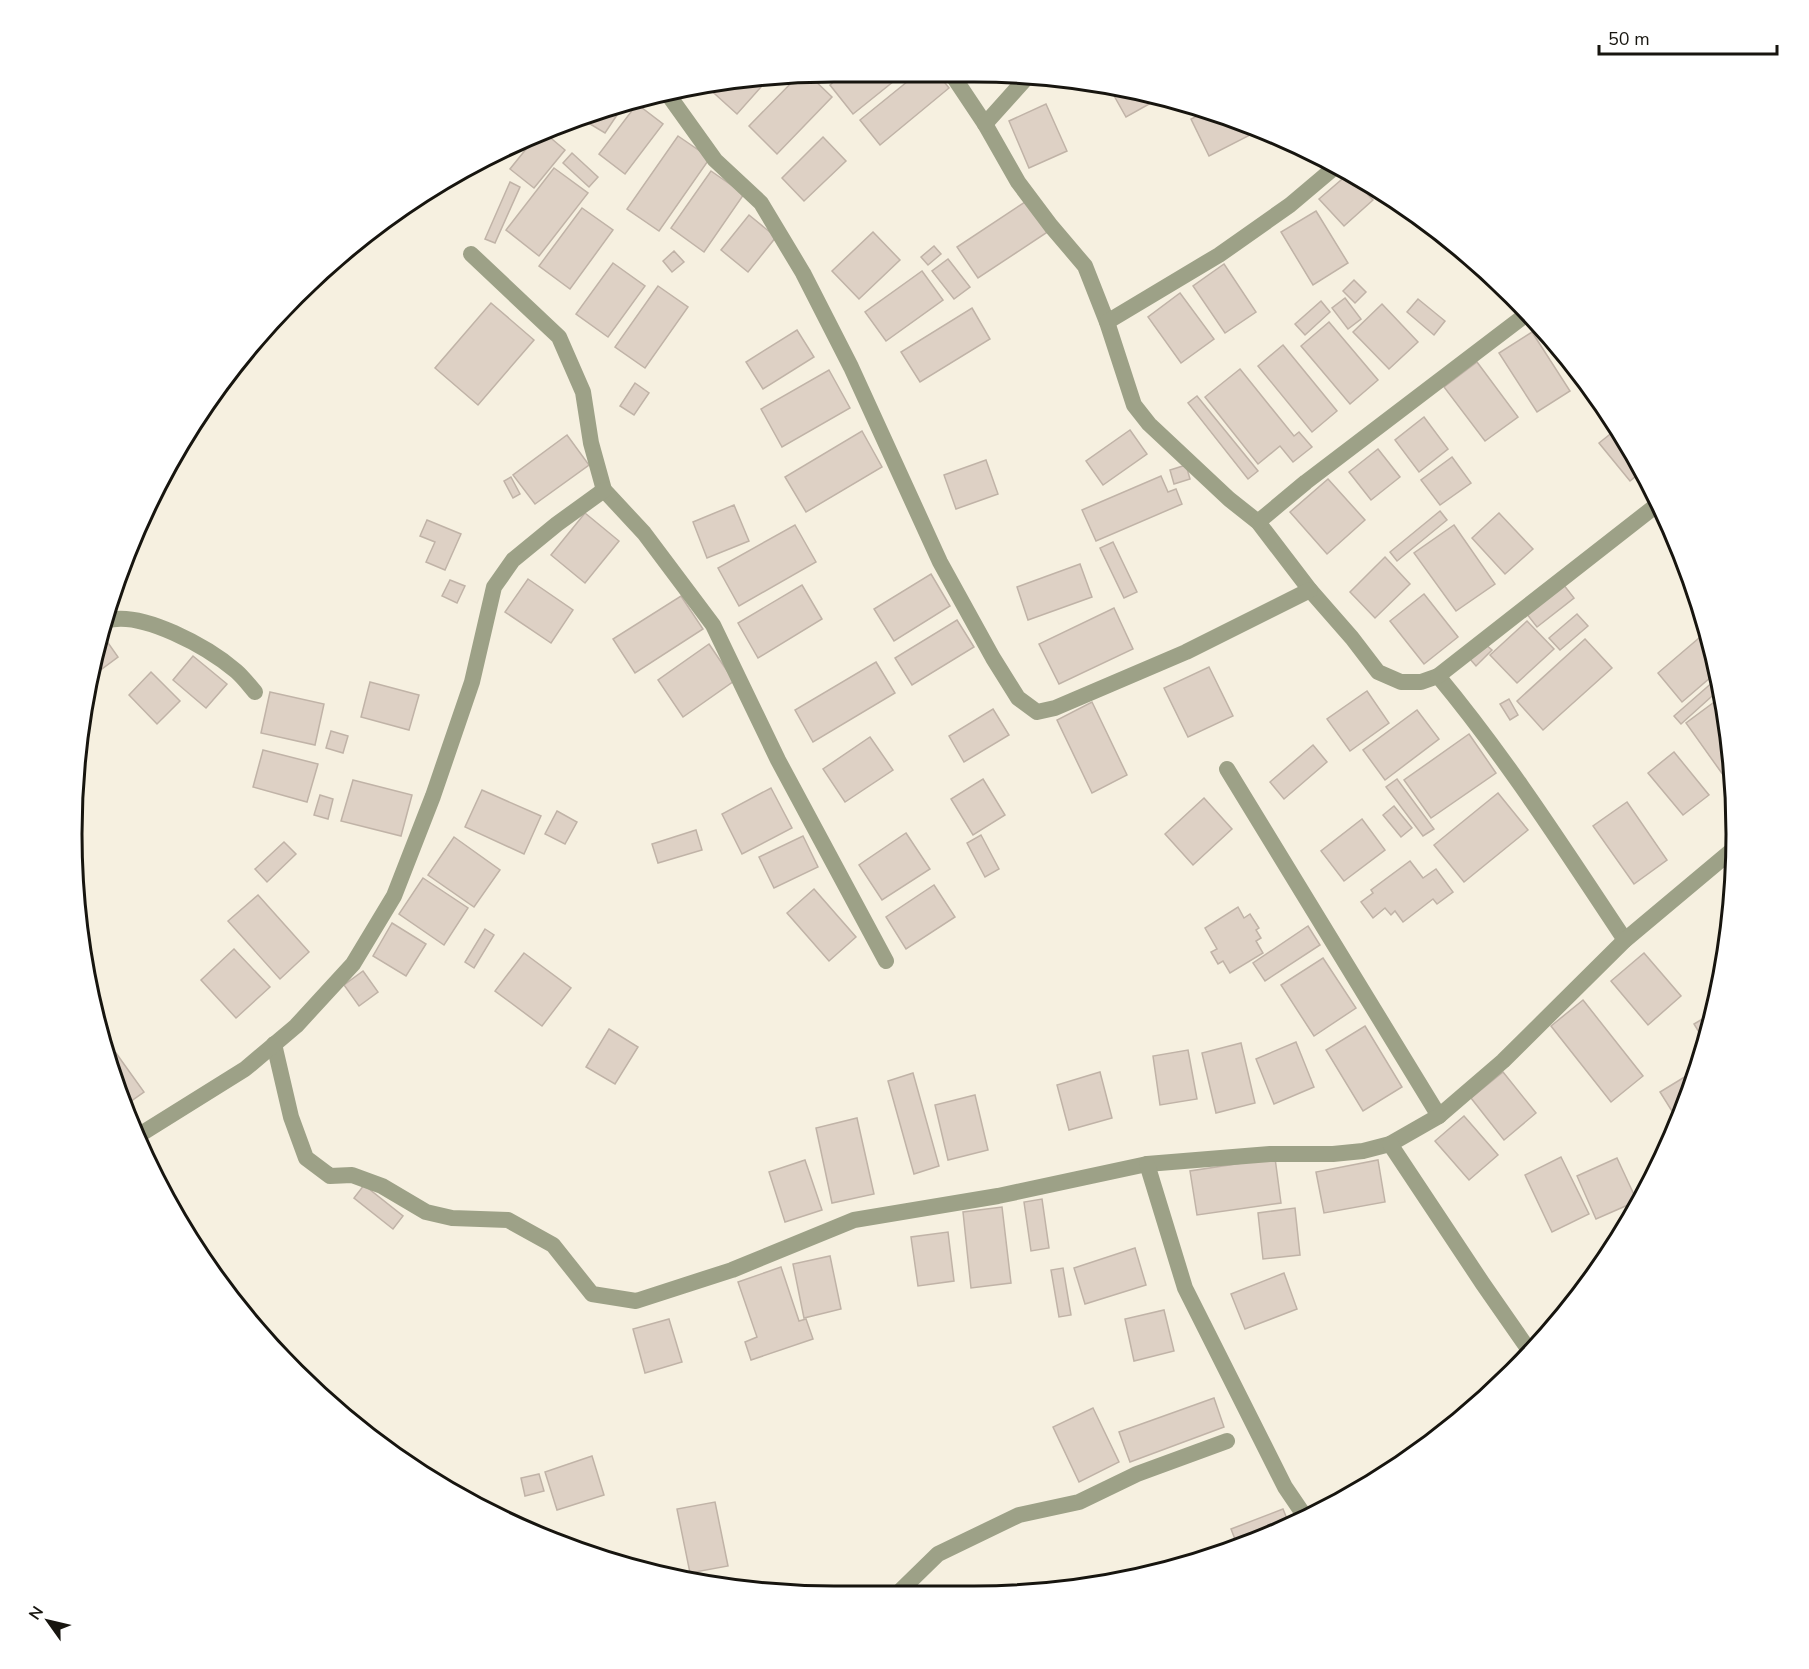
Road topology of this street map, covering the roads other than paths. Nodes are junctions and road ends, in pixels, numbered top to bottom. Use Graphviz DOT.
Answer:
graph roads {
  1 [pos="958,83"];
  2 [pos="1021,84"];
  3 [pos="672,101"];
  4 [pos="985,124"];
  5 [pos="1329,171"];
  6 [pos="471,254"];
  7 [pos="1521,319"];
  8 [pos="1107,322"];
  9 [pos="604,490"];
  10 [pos="1652,509"];
  11 [pos="1258,522"];
  12 [pos="1310,590"];
  13 [pos="114,620"];
  14 [pos="1438,676"];
  15 [pos="255,692"];
  16 [pos="1227,769"];
  17 [pos="1726,856"];
  18 [pos="1625,940"];
  19 [pos="886,961"];
  20 [pos="274,1044"];
  21 [pos="1439,1116"];
  22 [pos="144,1132"];
  23 [pos="1390,1144"];
  24 [pos="1147,1164"];
  25 [pos="1526,1345"];
  26 [pos="1227,1441"];
  27 [pos="1302,1511"];
  28 [pos="905,1586"];
  1 -- 4 [label="street"];
  2 -- 4 [label="street"];
  3 -- 12 [label="street"];
  4 -- 8 [label="street"];
  5 -- 8 [label="street"];
  6 -- 9 [label="street"];
  7 -- 11 [label="street"];
  8 -- 11 [label="street"];
  9 -- 19 [label="street"];
  9 -- 20 [label="street"];
  10 -- 14 [label="street"];
  11 -- 12 [label="street"];
  12 -- 14 [label="street"];
  13 -- 15 [label="street"];
  14 -- 18 [label="street"];
  16 -- 21 [label="street"];
  17 -- 18 [label="street"];
  18 -- 21 [label="street"];
  20 -- 22 [label="street"];
  20 -- 24 [label="street"];
  21 -- 23 [label="street"];
  23 -- 24 [label="street"];
  23 -- 25 [label="street"];
  24 -- 27 [label="street"];
  26 -- 28 [label="street"];
}
